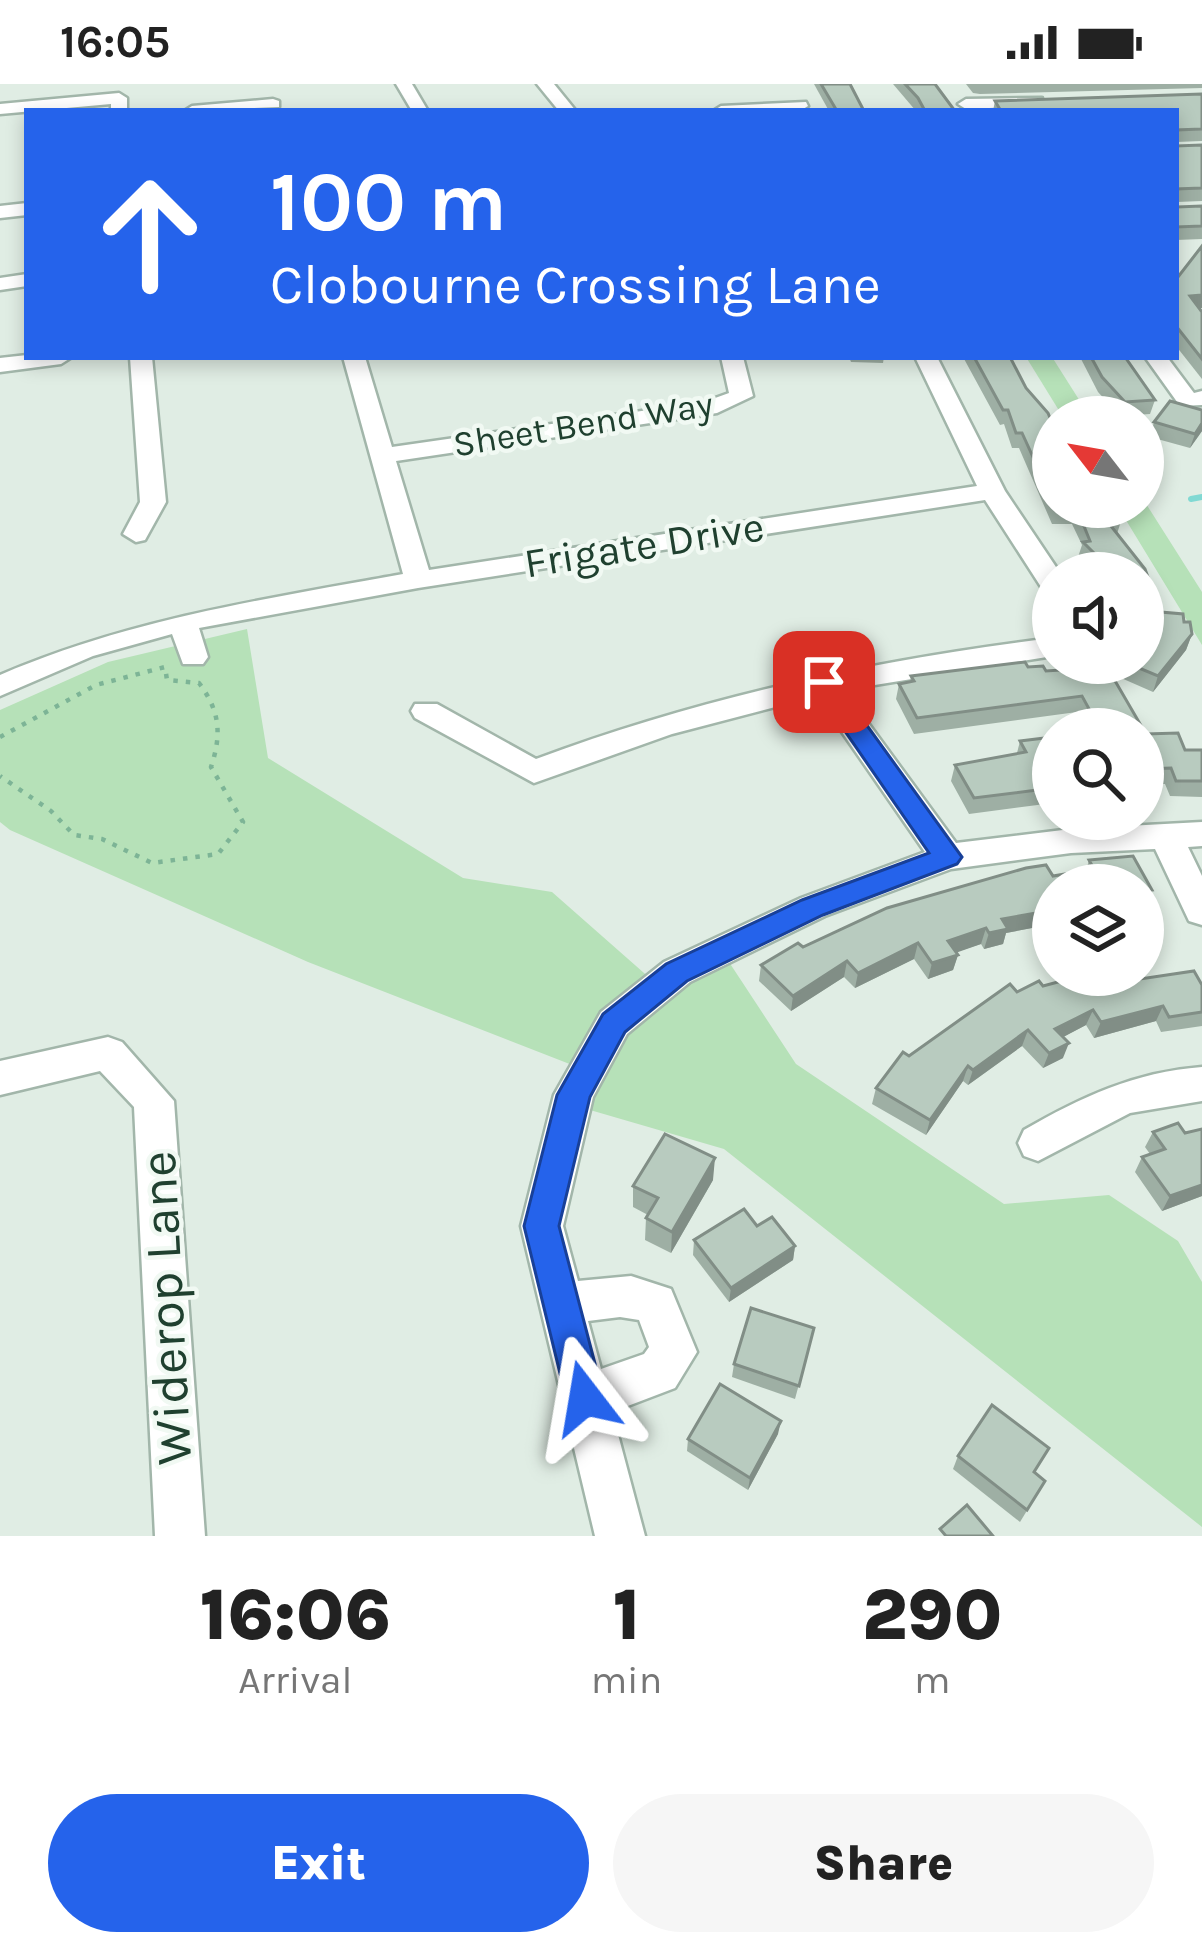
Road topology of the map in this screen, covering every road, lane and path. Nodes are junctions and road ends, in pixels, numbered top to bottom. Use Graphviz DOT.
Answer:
graph roads {
  1 [pos="266,84"];
  2 [pos="545,84"];
  3 [pos="951,84"];
  4 [pos="1056,100"];
  5 [pos="274,107"];
  6 [pos="968,107"];
  7 [pos="118,108"];
  8 [pos="565,108"];
  9 [pos="0,109"];
  10 [pos="38,360"];
  11 [pos="141,360"];
  12 [pos="355,360"];
  13 [pos="733,360"];
  14 [pos="927,360"];
  15 [pos="1159,360"];
  16 [pos="0,365"];
  17 [pos="1195,400"];
  18 [pos="385,454"];
  19 [pos="992,491"];
  20 [pos="136,534"];
  21 [pos="1032,552"];
  22 [pos="418,580"];
  23 [pos="183,622"];
  24 [pos="1032,649"];
  25 [pos="193,657"];
  26 [pos="824,682"];
  27 [pos="0,686"];
  28 [pos="426,710"];
  29 [pos="0,737"];
  30 [pos="0,776"];
  31 [pos="1164,833"];
  32 [pos="1202,834"];
  33 [pos="1101,840"];
  34 [pos="947,857"];
  35 [pos="1202,912"];
  36 [pos="0,1078"];
  37 [pos="1202,1084"];
  38 [pos="1039,1143"];
  39 [pos="562,1307"];
  40 [pos="585,1398"];
  41 [pos="180,1536"];
  42 [pos="620,1536"];
  1 -- 5 [label="street"];
  2 -- 8 [label="street"];
  3 -- 6 [label="street"];
  4 -- 6 [label="street"];
  7 -- 9 [label="street"];
  10 -- 16 [label="street"];
  11 -- 20 [label="street"];
  12 -- 18 [label="street"];
  13 -- 18 [label="street, Sheet Bend Way"];
  14 -- 19 [label="street"];
  15 -- 17 [label="street"];
  18 -- 22 [label="street"];
  19 -- 21 [label="street"];
  19 -- 22 [label="street, Frigate Drive"];
  22 -- 23 [label="street, Frigate Drive"];
  23 -- 25 [label="street"];
  23 -- 27 [label="street, Frigate Drive"];
  24 -- 26 [label="street"];
  26 -- 28 [label="street"];
  26 -- 34 [label="street"];
  29 -- 30 [label="path"];
  31 -- 32 [label="street"];
  31 -- 35 [label="street"];
  33 -- 34 [label="street"];
  34 -- 39 [label="street"];
  36 -- 41 [label="street, Widerop Lane"];
  37 -- 38 [label="street"];
  39 -- 40 [label="street"];
  39 -- 40 [label="street"];
  40 -- 42 [label="street"];
}
